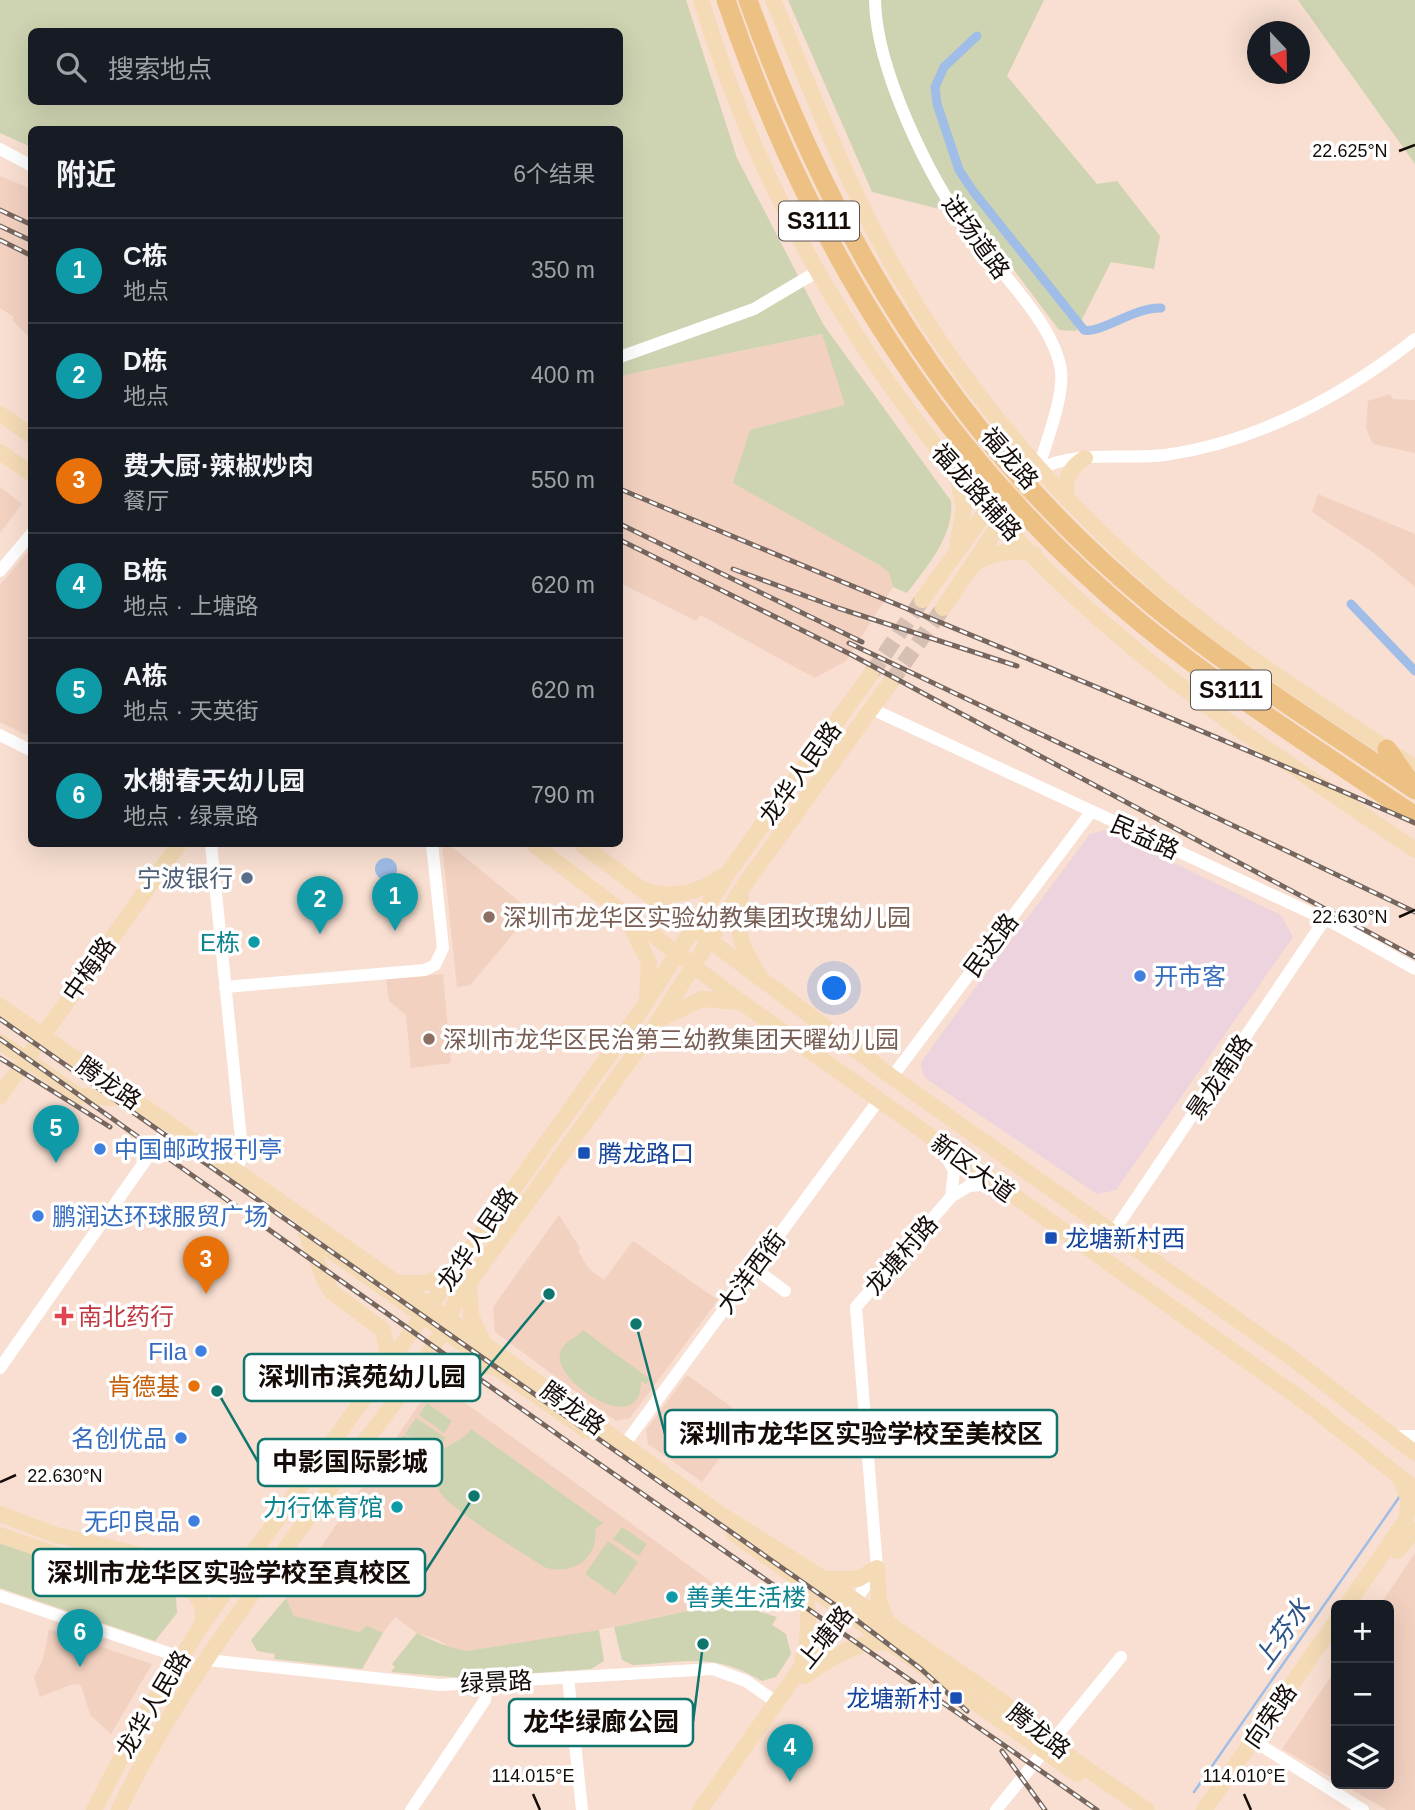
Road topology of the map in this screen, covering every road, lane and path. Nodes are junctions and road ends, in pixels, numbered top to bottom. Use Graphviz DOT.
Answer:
graph roads {
  1 [pos="701,0"];
  2 [pos="726,0"];
  3 [pos="748,0"];
  4 [pos="773,0"];
  5 [pos="875,0"];
  6 [pos="0,149"];
  7 [pos="28,164"];
  8 [pos="813,275"];
  9 [pos="1415,338"];
  10 [pos="623,356"];
  11 [pos="0,414"];
  12 [pos="28,433"];
  13 [pos="0,452"];
  14 [pos="1085,458"];
  15 [pos="954,468"];
  16 [pos="1038,470"];
  17 [pos="28,471"];
  18 [pos="1067,499"];
  19 [pos="994,515"];
  20 [pos="28,538"];
  21 [pos="955,551"];
  22 [pos="1034,554"];
  23 [pos="970,569"];
  24 [pos="0,571"];
  25 [pos="922,600"];
  26 [pos="943,608"];
  27 [pos="871,674"];
  28 [pos="890,683"];
  29 [pos="872,709"];
  30 [pos="0,735"];
  31 [pos="1387,748"];
  32 [pos="28,749"];
  33 [pos="1415,768"];
  34 [pos="1415,790"];
  35 [pos="1091,812"];
  36 [pos="1415,816"];
  37 [pos="164,847"];
  38 [pos="177,847"];
  39 [pos="211,847"];
  40 [pos="432,847"];
  41 [pos="537,847"];
  42 [pos="585,847"];
  43 [pos="1415,850"];
  44 [pos="730,870"];
  45 [pos="746,884"];
  46 [pos="636,886"];
  47 [pos="619,909"];
  48 [pos="1325,919"];
  49 [pos="693,929"];
  50 [pos="708,941"];
  51 [pos="678,954"];
  52 [pos="694,966"];
  53 [pos="1415,970"];
  54 [pos="770,986"];
  55 [pos="225,987"];
  56 [pos="746,1005"];
  57 [pos="0,1006"];
  58 [pos="642,1009"];
  59 [pos="0,1018"];
  60 [pos="657,1023"];
  61 [pos="35,1037"];
  62 [pos="0,1042"];
  63 [pos="21,1056"];
  64 [pos="0,1077"];
  65 [pos="892,1077"];
  66 [pos="113,1093"];
  67 [pos="0,1096"];
  68 [pos="878,1101"];
  69 [pos="164,1134"];
  70 [pos="939,1144"];
  71 [pos="143,1168"];
  72 [pos="235,1171"];
  73 [pos="995,1184"];
  74 [pos="951,1197"];
  75 [pos="306,1233"];
  76 [pos="1112,1234"];
  77 [pos="754,1268"];
  78 [pos="455,1269"];
  79 [pos="394,1281"];
  80 [pos="469,1283"];
  81 [pos="785,1291"];
  82 [pos="426,1311"];
  83 [pos="446,1326"];
  84 [pos="487,1346"];
  85 [pos="495,1367"];
  86 [pos="0,1368"];
  87 [pos="0,1380"];
  88 [pos="373,1385"];
  89 [pos="397,1396"];
  90 [pos="1394,1436"];
  91 [pos="1415,1436"];
  92 [pos="624,1445"];
  93 [pos="1415,1453"];
  94 [pos="1398,1475"];
  95 [pos="1415,1489"];
  96 [pos="0,1514"];
  97 [pos="1415,1530"];
  98 [pos="0,1535"];
  99 [pos="250,1555"];
  100 [pos="877,1567"];
  101 [pos="824,1579"];
  102 [pos="799,1580"];
  103 [pos="0,1596"];
  104 [pos="1351,1600"];
  105 [pos="1363,1600"];
  106 [pos="849,1608"];
  107 [pos="887,1622"];
  108 [pos="201,1626"];
  109 [pos="1331,1628"];
  110 [pos="890,1643"];
  111 [pos="1331,1646"];
  112 [pos="180,1657"];
  113 [pos="1121,1657"];
  114 [pos="208,1660"];
  115 [pos="802,1673"];
  116 [pos="568,1677"];
  117 [pos="487,1684"];
  118 [pos="776,1702"];
  119 [pos="1262,1746"];
  120 [pos="1049,1747"];
  121 [pos="94,1810"];
  122 [pos="119,1810"];
  123 [pos="411,1810"];
  124 [pos="582,1810"];
  125 [pos="700,1810"];
  126 [pos="712,1810"];
  127 [pos="996,1810"];
  128 [pos="1128,1810"];
  129 [pos="1147,1810"];
  130 [pos="1204,1810"];
  131 [pos="1217,1810"];
  132 [pos="1363,1810"];
  1 -- 8 [label="main road, 福龙路辅路"];
  2 -- 36 [label="highway, 福龙路 / S3111"];
  3 -- 34 [label="highway, 福龙路 / S3111"];
  4 -- 16 [label="main road"];
  5 -- 16 [label="street, 进场道路"];
  6 -- 7 [label="street"];
  8 -- 10 [label="street"];
  8 -- 15 [label="main road, 福龙路辅路"];
  9 -- 14 [label="street"];
  11 -- 12 [label="main road"];
  13 -- 17 [label="main road"];
  14 -- 16 [label="street"];
  14 -- 18 [label="main road"];
  15 -- 19 [label="main road, 福龙路辅路"];
  15 -- 21 [label="main road"];
  16 -- 18 [label="main road"];
  16 -- 19 [label="main road"];
  18 -- 31 [label="main road"];
  19 -- 21 [label="main road"];
  19 -- 22 [label="main road, 福龙路辅路"];
  19 -- 23 [label="main road"];
  20 -- 24 [label="street"];
  21 -- 25 [label="main road"];
  22 -- 23 [label="main road"];
  22 -- 43 [label="main road, 福龙路辅路"];
  23 -- 26 [label="main road"];
  27 -- 44 [label="main road, 龙华人民路"];
  28 -- 29 [label="main road, 龙华人民路"];
  29 -- 35 [label="street, 民益路"];
  29 -- 45 [label="main road, 龙华人民路"];
  30 -- 32 [label="street"];
  31 -- 33 [label="main road"];
  31 -- 34 [label="highway"];
  35 -- 48 [label="street, 民益路"];
  35 -- 65 [label="street, 民达路"];
  37 -- 61 [label="main road, 中梅路"];
  38 -- 61 [label="main road, 中梅路"];
  39 -- 55 [label="street"];
  40 -- 55 [label="street"];
  41 -- 47 [label="main road, 新区大道"];
  42 -- 46 [label="main road, 新区大道"];
  44 -- 46 [label="main road"];
  44 -- 49 [label="main road, 龙华人民路"];
  45 -- 50 [label="main road, 龙华人民路"];
  45 -- 54 [label="main road"];
  46 -- 49 [label="main road, 新区大道"];
  47 -- 51 [label="main road, 新区大道"];
  47 -- 58 [label="main road"];
  48 -- 53 [label="street, 民益路"];
  48 -- 76 [label="street, 景龙南路"];
  49 -- 50 [label="main road, 新区大道"];
  49 -- 51 [label="main road, 龙华人民路"];
  50 -- 52 [label="main road, 龙华人民路"];
  50 -- 54 [label="main road, 新区大道"];
  51 -- 52 [label="main road, 新区大道"];
  51 -- 58 [label="main road, 龙华人民路"];
  52 -- 56 [label="main road, 新区大道"];
  52 -- 60 [label="main road, 龙华人民路"];
  54 -- 65 [label="main road, 新区大道"];
  55 -- 72 [label="street"];
  56 -- 60 [label="main road"];
  56 -- 68 [label="main road, 新区大道"];
  57 -- 61 [label="main road, 腾龙路"];
  58 -- 78 [label="main road, 龙华人民路"];
  59 -- 61 [label="main road, 腾龙路"];
  60 -- 80 [label="main road, 龙华人民路"];
  61 -- 63 [label="main road, 中梅路"];
  61 -- 66 [label="main road, 腾龙路"];
  62 -- 63 [label="main road"];
  63 -- 64 [label="main road, 中梅路"];
  63 -- 66 [label="main road"];
  63 -- 67 [label="main road, 中梅路"];
  65 -- 76 [label="main road, 新区大道"];
  66 -- 69 [label="main road, 腾龙路"];
  66 -- 72 [label="main road, 腾龙路"];
  68 -- 70 [label="main road, 新区大道"];
  68 -- 77 [label="street, 大洋西街"];
  69 -- 71 [label="street"];
  69 -- 75 [label="main road, 腾龙路"];
  70 -- 73 [label="main road, 新区大道"];
  70 -- 74 [label="street, 龙塘村路"];
  71 -- 86 [label="street"];
  71 -- 87 [label="street"];
  72 -- 79 [label="main road, 腾龙路"];
  73 -- 74 [label="street, 龙塘村路"];
  73 -- 94 [label="main road, 新区大道"];
  74 -- 100 [label="street, 龙塘村路"];
  75 -- 82 [label="main road, 腾龙路"];
  75 -- 88 [label="main road"];
  76 -- 90 [label="main road, 新区大道"];
  77 -- 81 [label="street"];
  77 -- 92 [label="street, 大洋西街"];
  78 -- 79 [label="main road"];
  78 -- 82 [label="main road, 龙华人民路"];
  79 -- 82 [label="main road, 腾龙路"];
  80 -- 83 [label="main road, 龙华人民路"];
  80 -- 84 [label="main road"];
  82 -- 83 [label="main road, 腾龙路"];
  82 -- 88 [label="main road, 龙华人民路"];
  83 -- 84 [label="main road, 腾龙路"];
  83 -- 85 [label="main road, 腾龙路"];
  83 -- 89 [label="main road, 龙华人民路"];
  84 -- 92 [label="main road, 腾龙路"];
  85 -- 89 [label="main road"];
  85 -- 102 [label="main road, 腾龙路"];
  88 -- 99 [label="main road, 龙华人民路"];
  89 -- 114 [label="main road, 龙华人民路"];
  90 -- 91 [label="street"];
  90 -- 93 [label="main road, 新区大道"];
  92 -- 101 [label="main road, 腾龙路"];
  94 -- 95 [label="main road, 新区大道"];
  94 -- 104 [label="main road"];
  96 -- 99 [label="main road"];
  97 -- 105 [label="main road"];
  98 -- 108 [label="main road"];
  99 -- 108 [label="main road, 龙华人民路"];
  100 -- 101 [label="main road"];
  100 -- 106 [label="street"];
  100 -- 107 [label="main road"];
  101 -- 106 [label="main road, 腾龙路"];
  102 -- 106 [label="main road, 腾龙路"];
  102 -- 115 [label="main road"];
  103 -- 112 [label="street"];
  106 -- 107 [label="main road, 腾龙路"];
  106 -- 110 [label="main road, 腾龙路"];
  106 -- 115 [label="main road, 上塘路"];
  107 -- 120 [label="main road, 腾龙路"];
  108 -- 112 [label="main road, 龙华人民路"];
  109 -- 130 [label="main road, 向荣路"];
  110 -- 115 [label="main road"];
  110 -- 120 [label="main road, 腾龙路"];
  111 -- 119 [label="main road, 向荣路"];
  112 -- 121 [label="main road, 龙华人民路"];
  113 -- 120 [label="street"];
  114 -- 117 [label="street, 绿景路"];
  114 -- 122 [label="main road, 龙华人民路"];
  115 -- 118 [label="main road, 上塘路"];
  115 -- 126 [label="main road, 上塘路"];
  116 -- 117 [label="street, 绿景路"];
  116 -- 118 [label="street, 绿景路"];
  116 -- 124 [label="street"];
  117 -- 123 [label="street"];
  118 -- 125 [label="main road, 上塘路"];
  119 -- 131 [label="main road, 向荣路"];
  119 -- 132 [label="street"];
  120 -- 127 [label="street"];
  120 -- 128 [label="main road, 腾龙路"];
  120 -- 129 [label="main road, 腾龙路"];
}
